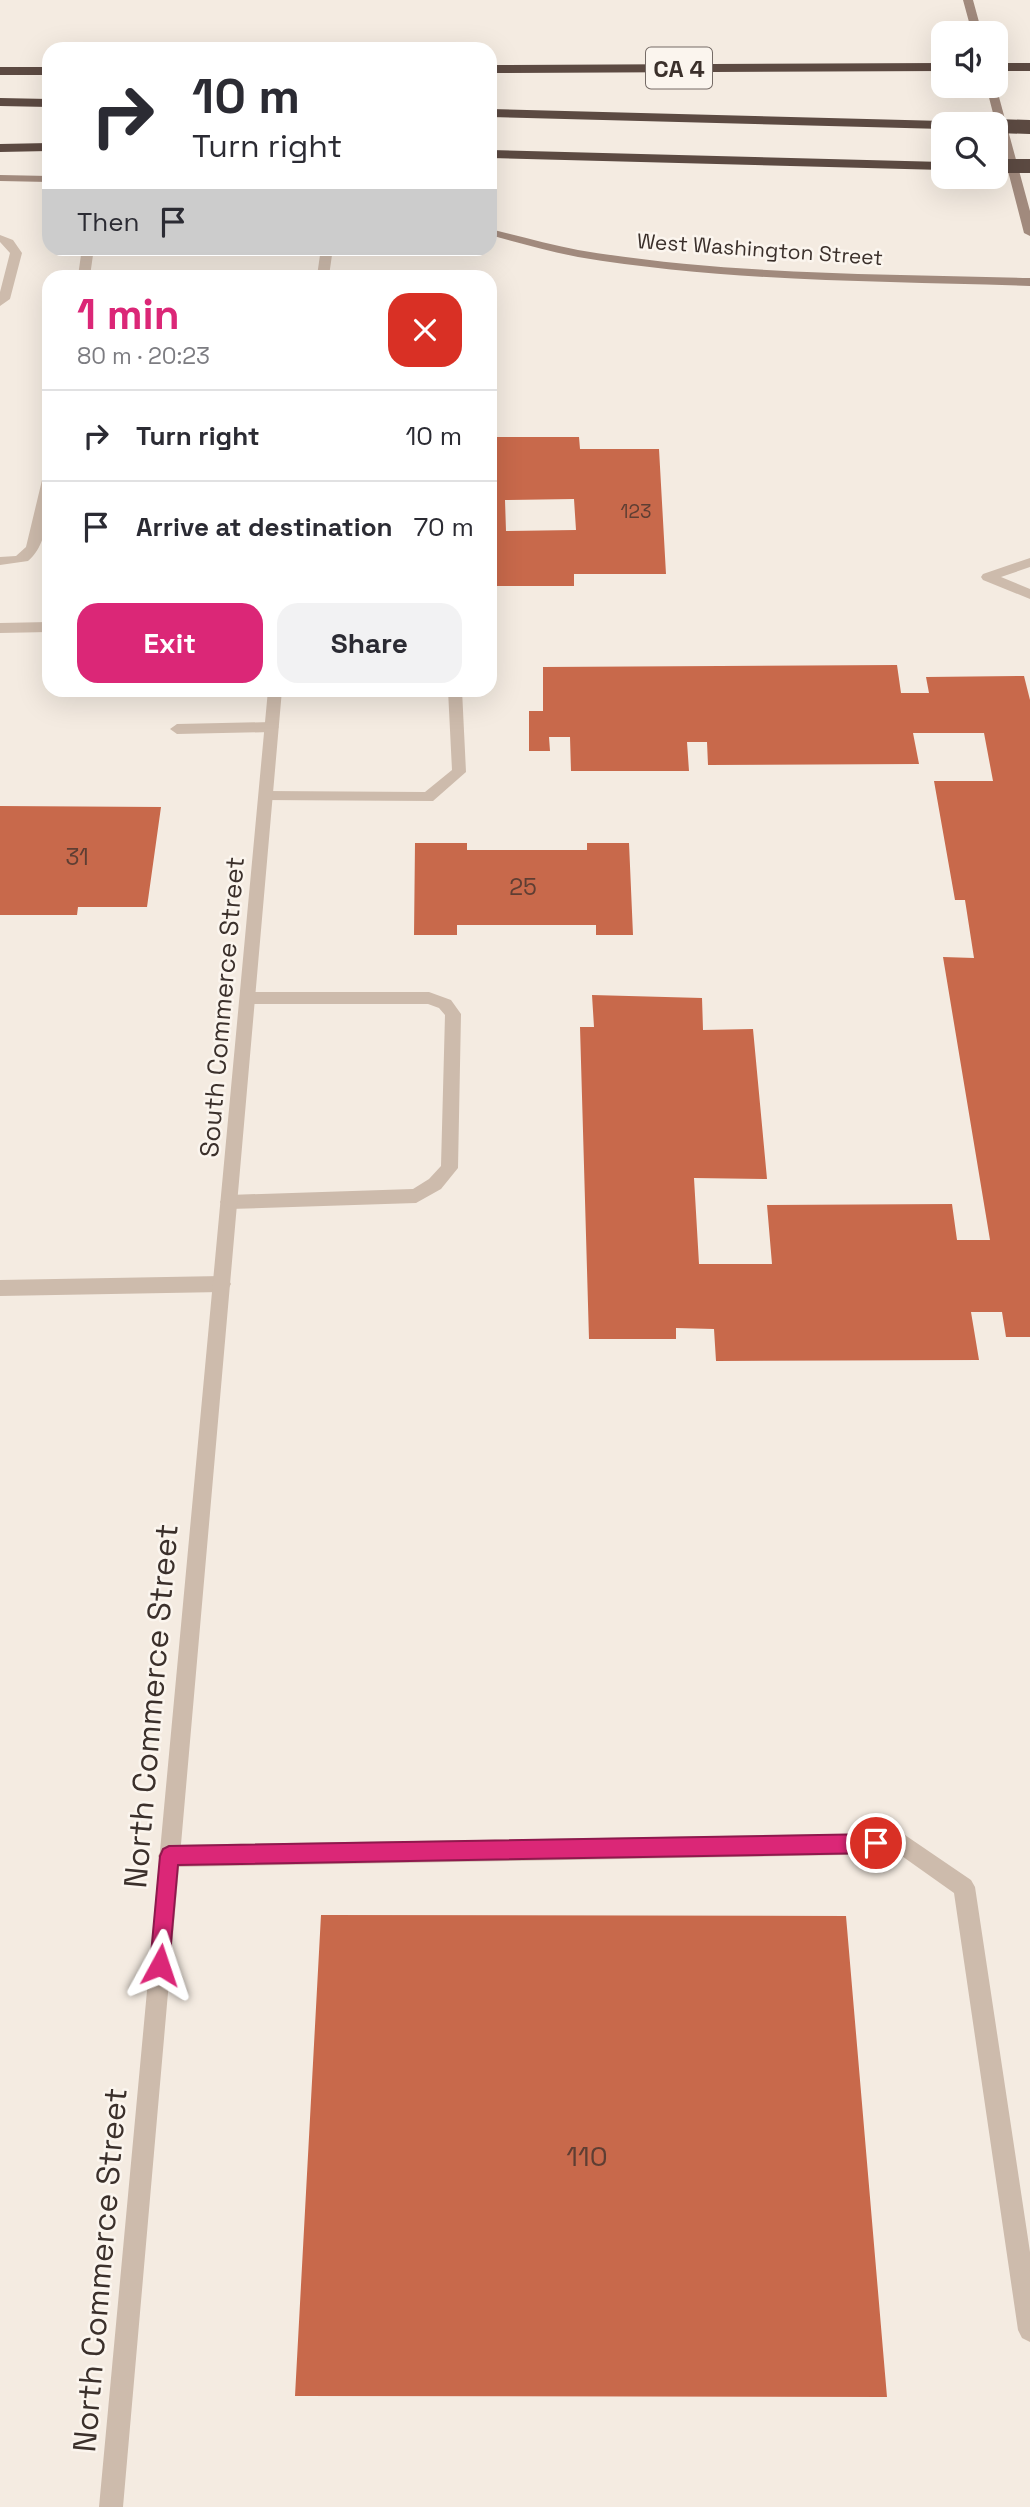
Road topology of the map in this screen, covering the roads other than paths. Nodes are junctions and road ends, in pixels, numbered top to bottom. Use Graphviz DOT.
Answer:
graph roads {
  1 [pos="968,0"];
  2 [pos="974,21"];
  3 [pos="931,67"];
  4 [pos="1008,67"];
  5 [pos="1030,67"];
  6 [pos="497,69"];
  7 [pos="0,71"];
  8 [pos="42,71"];
  9 [pos="994,98"];
  10 [pos="0,102"];
  11 [pos="42,103"];
  12 [pos="497,113"];
  13 [pos="931,125"];
  14 [pos="1008,126"];
  15 [pos="1030,127"];
  16 [pos="42,147"];
  17 [pos="0,148"];
  18 [pos="497,154"];
  19 [pos="931,166"];
  20 [pos="1008,166"];
  21 [pos="1030,166"];
  22 [pos="0,178"];
  23 [pos="42,178"];
  24 [pos="1030,233"];
  25 [pos="497,234"];
  26 [pos="0,237"];
  27 [pos="1030,282"];
  28 [pos="0,302"];
  29 [pos="42,507"];
  30 [pos="0,562"];
  31 [pos="1030,562"];
  32 [pos="1030,594"];
  33 [pos="42,627"];
  34 [pos="0,628"];
  35 [pos="274,697"];
  36 [pos="455,697"];
  37 [pos="272,727"];
  38 [pos="177,729"];
  39 [pos="266,796"];
  40 [pos="248,998"];
  41 [pos="229,1202"];
  42 [pos="222,1284"];
  43 [pos="0,1288"];
  44 [pos="217,1328"];
  45 [pos="169,1856"];
  46 [pos="1030,2330"];
  47 [pos="111,2507"];
  1 -- 2 [label="main road"];
  3 -- 6 [label="highway, CA 4"];
  4 -- 5 [label="highway"];
  7 -- 8 [label="highway"];
  9 -- 24 [label="main road"];
  10 -- 11 [label="highway"];
  12 -- 13 [label="highway"];
  14 -- 15 [label="highway, bridge"];
  16 -- 17 [label="highway"];
  18 -- 19 [label="highway"];
  20 -- 21 [label="highway, bridge"];
  22 -- 23 [label="main road"];
  25 -- 27 [label="main road, West Washington Street"];
  26 -- 28 [label="street"];
  29 -- 30 [label="street"];
  31 -- 32 [label="street"];
  33 -- 34 [label="street"];
  35 -- 37 [label="street, South Commerce Street"];
  36 -- 39 [label="street"];
  37 -- 38 [label="street"];
  37 -- 39 [label="street, South Commerce Street"];
  39 -- 40 [label="street, South Commerce Street"];
  40 -- 41 [label="street, South Commerce Street"];
  40 -- 41 [label="street"];
  41 -- 42 [label="street, South Commerce Street"];
  42 -- 43 [label="street"];
  42 -- 44 [label="street, South Commerce Street"];
  44 -- 45 [label="street, North Commerce Street"];
  45 -- 46 [label="street"];
  45 -- 47 [label="street, North Commerce Street"];
}
